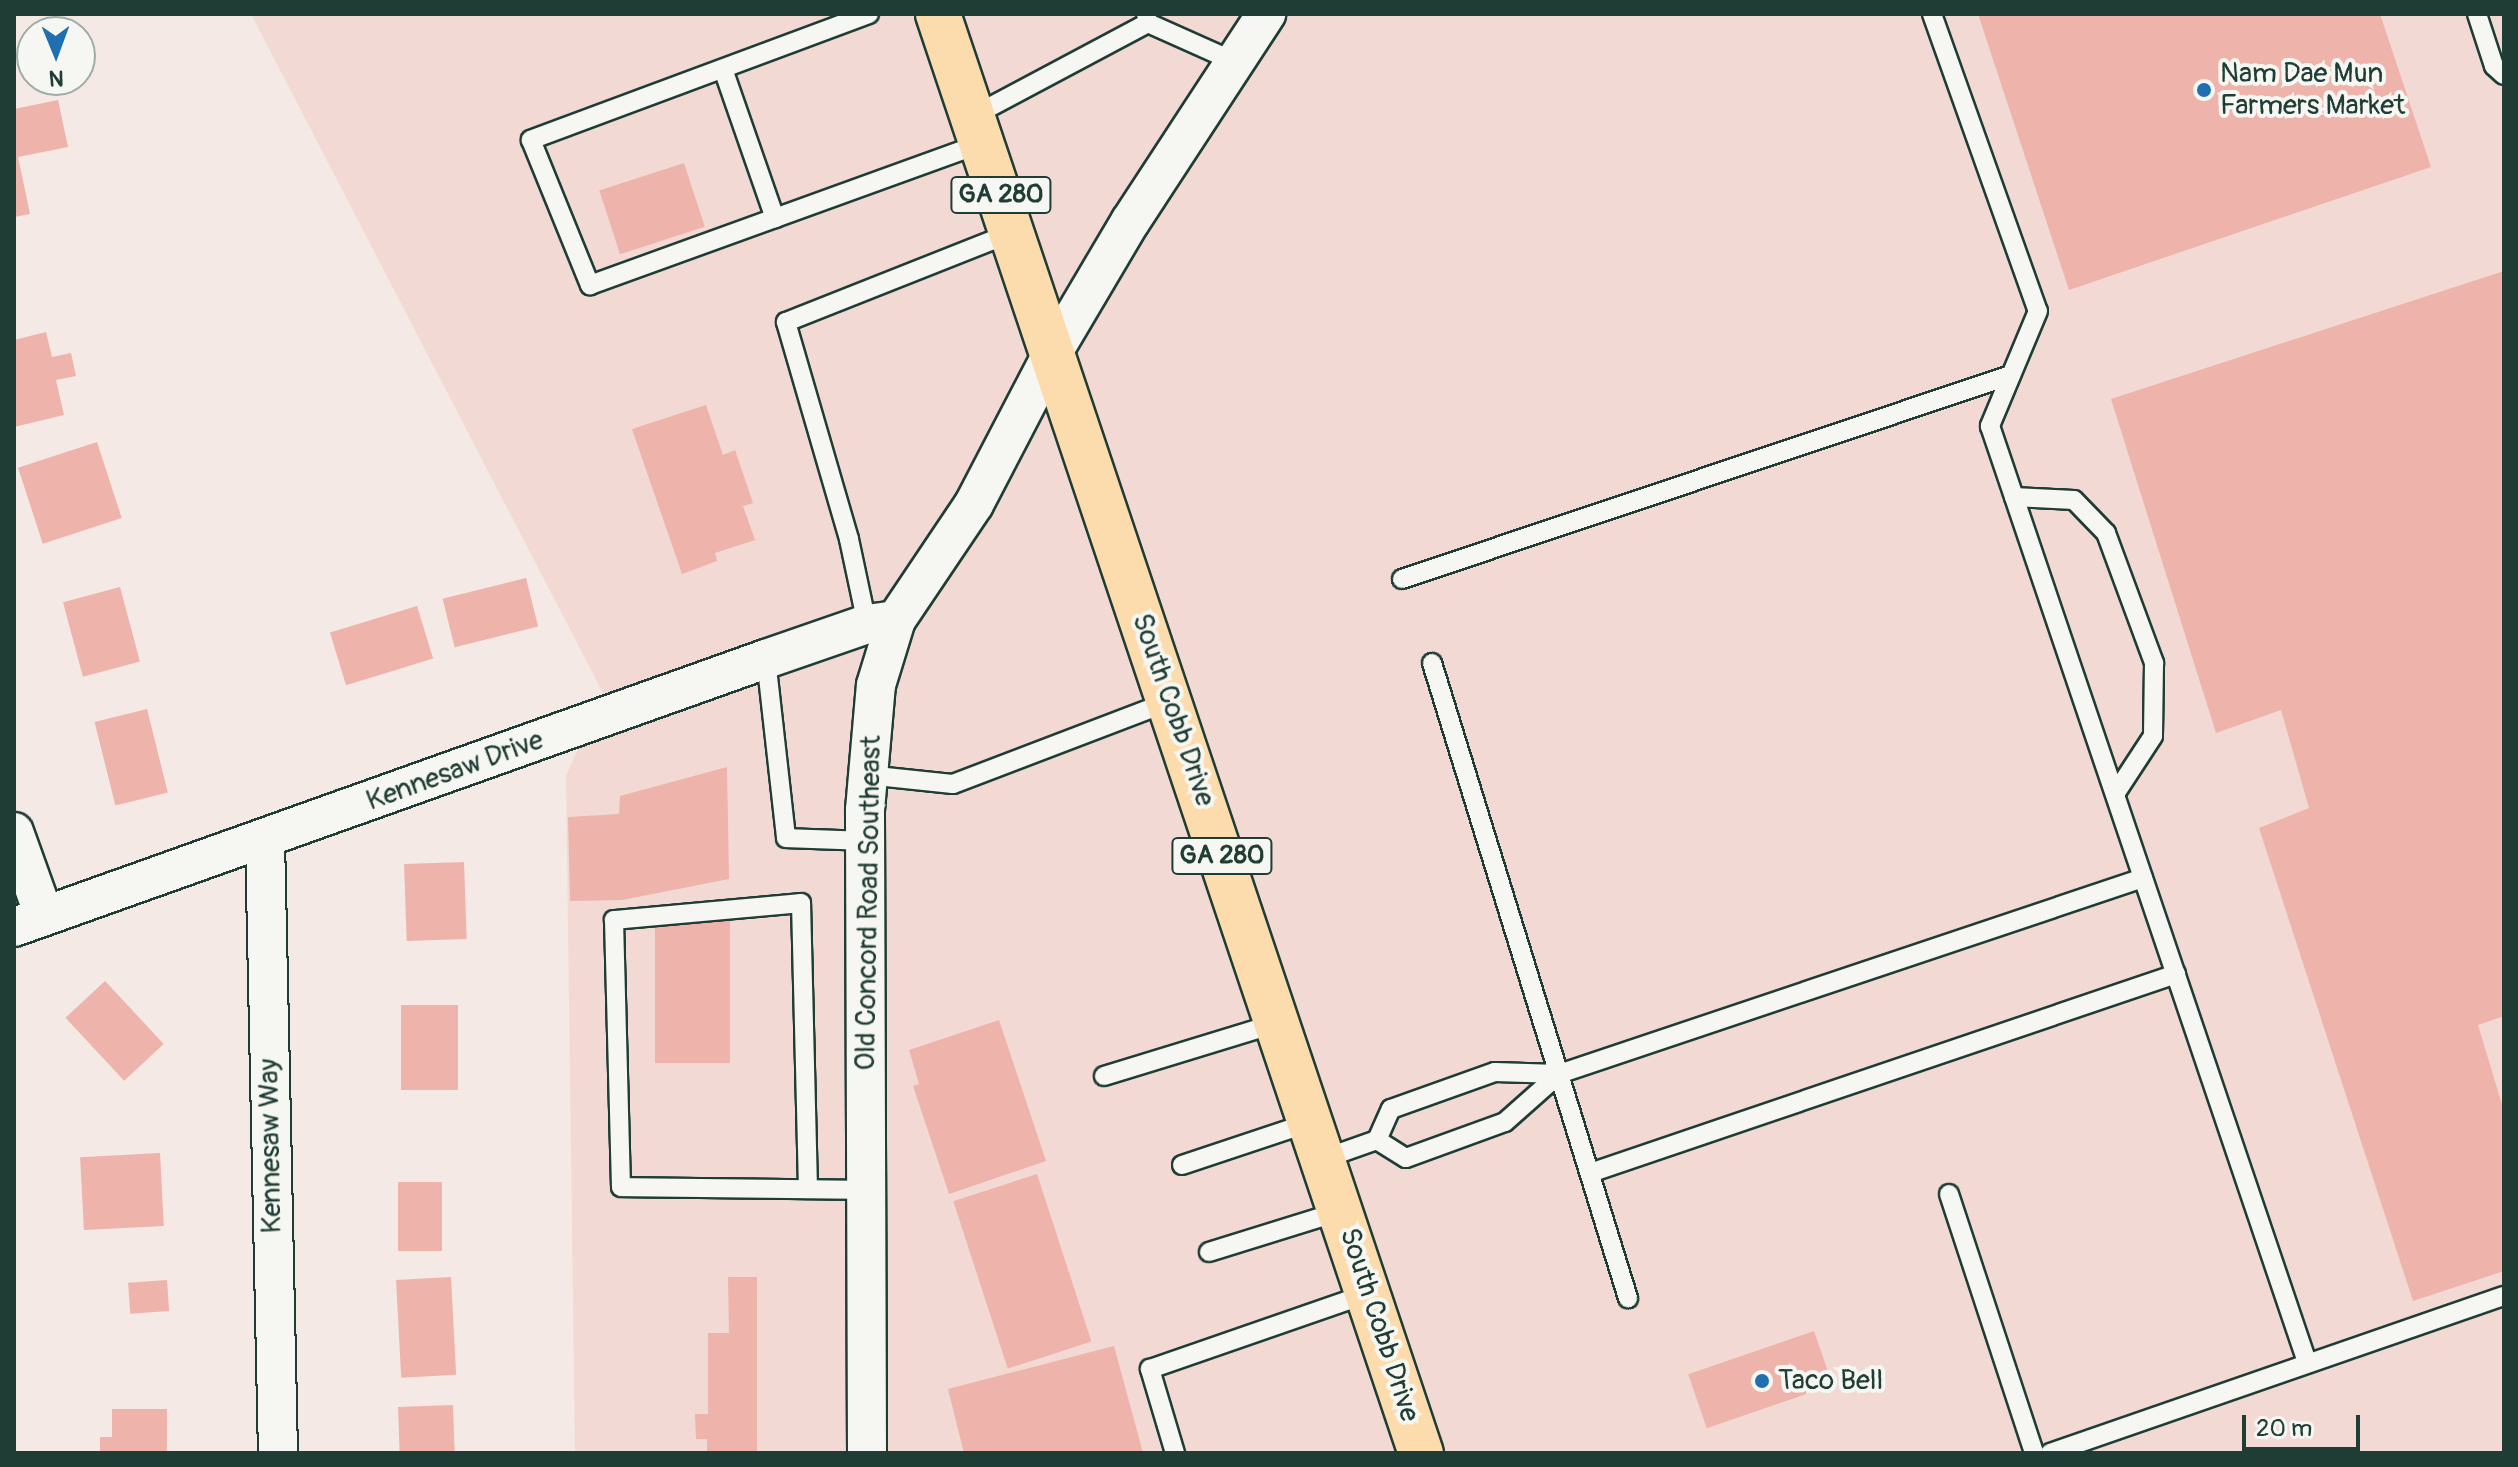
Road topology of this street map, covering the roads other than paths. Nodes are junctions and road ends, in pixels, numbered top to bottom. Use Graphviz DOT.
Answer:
graph roads {
  1 [pos="869,14"];
  2 [pos="938,14"];
  3 [pos="1266,14"];
  4 [pos="1932,14"];
  5 [pos="2477,14"];
  6 [pos="1147,18"];
  7 [pos="1235,62"];
  8 [pos="723,69"];
  9 [pos="2504,75"];
  10 [pos="978,129"];
  11 [pos="775,218"];
  12 [pos="1013,232"];
  13 [pos="1053,352"];
  14 [pos="2011,375"];
  15 [pos="2014,497"];
  16 [pos="1402,579"];
  17 [pos="882,622"];
  18 [pos="766,659"];
  19 [pos="1432,663"];
  20 [pos="1170,701"];
  21 [pos="867,775"];
  22 [pos="2115,794"];
  23 [pos="14,832"];
  24 [pos="265,839"];
  25 [pos="866,841"];
  26 [pos="2143,878"];
  27 [pos="29,921"];
  28 [pos="2176,974"];
  29 [pos="1278,1023"];
  30 [pos="1559,1074"];
  31 [pos="1104,1076"];
  32 [pos="1317,1140"];
  33 [pos="1377,1140"];
  34 [pos="1182,1165"];
  35 [pos="1590,1173"];
  36 [pos="808,1189"];
  37 [pos="866,1190"];
  38 [pos="1949,1194"];
  39 [pos="1341,1211"];
  40 [pos="1209,1252"];
  41 [pos="1369,1294"];
  42 [pos="2504,1296"];
  43 [pos="1628,1298"];
  44 [pos="2307,1362"];
  45 [pos="278,1453"];
  46 [pos="867,1453"];
  47 [pos="1175,1453"];
  48 [pos="1421,1453"];
  49 [pos="2034,1453"];
  50 [pos="2050,1453"];
  1 -- 8 [label="lane"];
  2 -- 10 [label="main road, South Cobb Drive / GA 280"];
  3 -- 7 [label="street, Old Concord Road Southeast"];
  4 -- 14 [label="lane"];
  5 -- 9 [label="lane"];
  6 -- 7 [label="lane"];
  6 -- 10 [label="lane"];
  7 -- 13 [label="street, Old Concord Road Southeast"];
  8 -- 11 [label="lane"];
  8 -- 11 [label="lane"];
  10 -- 11 [label="lane"];
  10 -- 12 [label="main road, South Cobb Drive / GA 280"];
  12 -- 13 [label="main road, South Cobb Drive / GA 280"];
  12 -- 17 [label="lane"];
  13 -- 17 [label="street, Old Concord Road Southeast"];
  13 -- 20 [label="main road, South Cobb Drive / GA 280"];
  14 -- 15 [label="lane"];
  14 -- 16 [label="lane"];
  15 -- 22 [label="lane"];
  15 -- 22 [label="lane"];
  17 -- 18 [label="street, Kennesaw Drive"];
  17 -- 21 [label="street, Old Concord Road Southeast"];
  18 -- 24 [label="street, Kennesaw Drive"];
  18 -- 25 [label="lane"];
  19 -- 30 [label="lane"];
  20 -- 21 [label="lane"];
  20 -- 29 [label="main road, South Cobb Drive / GA 280"];
  21 -- 25 [label="street, Old Concord Road Southeast"];
  22 -- 26 [label="lane"];
  23 -- 27 [label="street"];
  24 -- 27 [label="street, Kennesaw Drive"];
  24 -- 45 [label="street, Kennesaw Way"];
  25 -- 37 [label="street, Old Concord Road Southeast"];
  26 -- 28 [label="lane"];
  26 -- 30 [label="lane"];
  28 -- 35 [label="lane"];
  28 -- 44 [label="lane"];
  29 -- 31 [label="lane"];
  29 -- 32 [label="main road, South Cobb Drive / GA 280"];
  30 -- 33 [label="lane"];
  30 -- 33 [label="lane"];
  30 -- 35 [label="lane"];
  32 -- 33 [label="lane"];
  32 -- 34 [label="lane"];
  32 -- 39 [label="main road, South Cobb Drive / GA 280"];
  35 -- 43 [label="lane"];
  36 -- 36 [label="lane"];
  36 -- 37 [label="lane"];
  37 -- 46 [label="street, Old Concord Road Southeast"];
  38 -- 49 [label="lane"];
  39 -- 40 [label="lane"];
  39 -- 41 [label="main road, South Cobb Drive / GA 280"];
  41 -- 47 [label="lane"];
  41 -- 48 [label="main road, South Cobb Drive / GA 280"];
  42 -- 44 [label="lane"];
  44 -- 50 [label="lane"];
}
